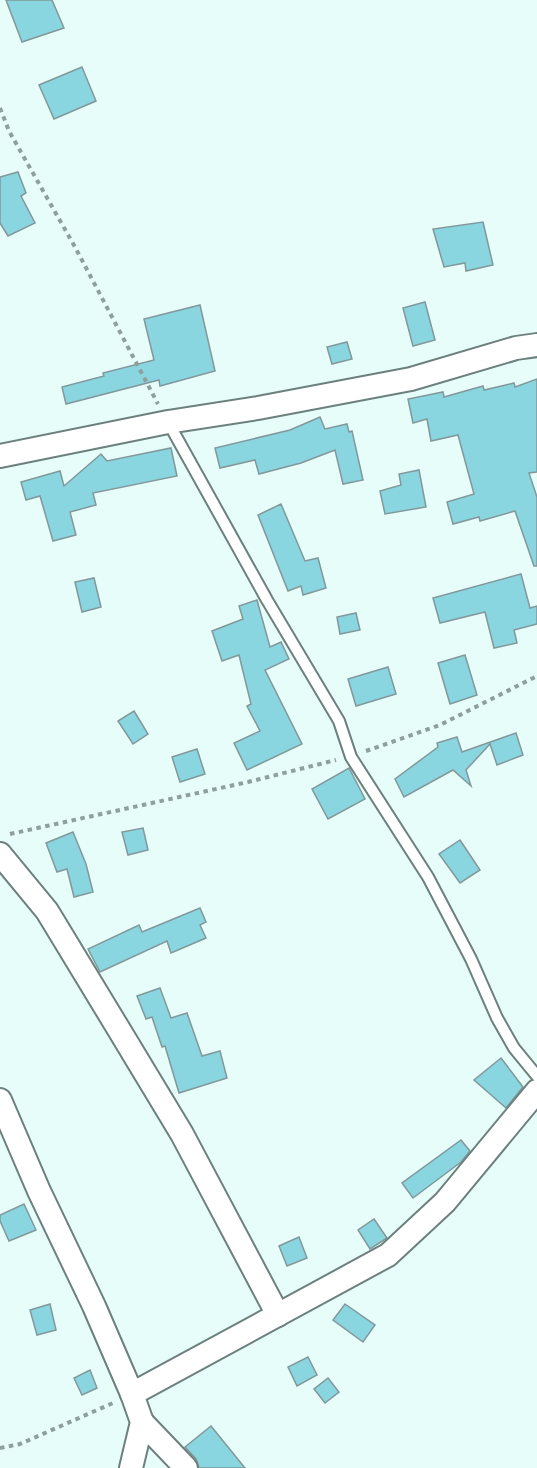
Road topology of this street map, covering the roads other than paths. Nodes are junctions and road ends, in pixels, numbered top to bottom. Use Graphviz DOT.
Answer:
graph roads {
  1 [pos="537,345"];
  2 [pos="168,422"];
  3 [pos="0,456"];
  4 [pos="0,854"];
  5 [pos="537,1076"];
  6 [pos="537,1091"];
  7 [pos="0,1100"];
  8 [pos="278,1315"];
  9 [pos="132,1394"];
  10 [pos="142,1422"];
  11 [pos="131,1468"];
  12 [pos="186,1468"];
  1 -- 2 [label="street"];
  2 -- 3 [label="street"];
  2 -- 5 [label="lane"];
  4 -- 8 [label="street"];
  6 -- 8 [label="street"];
  7 -- 9 [label="street"];
  8 -- 9 [label="street"];
  9 -- 10 [label="street"];
  10 -- 11 [label="street"];
  10 -- 12 [label="street"];
}
